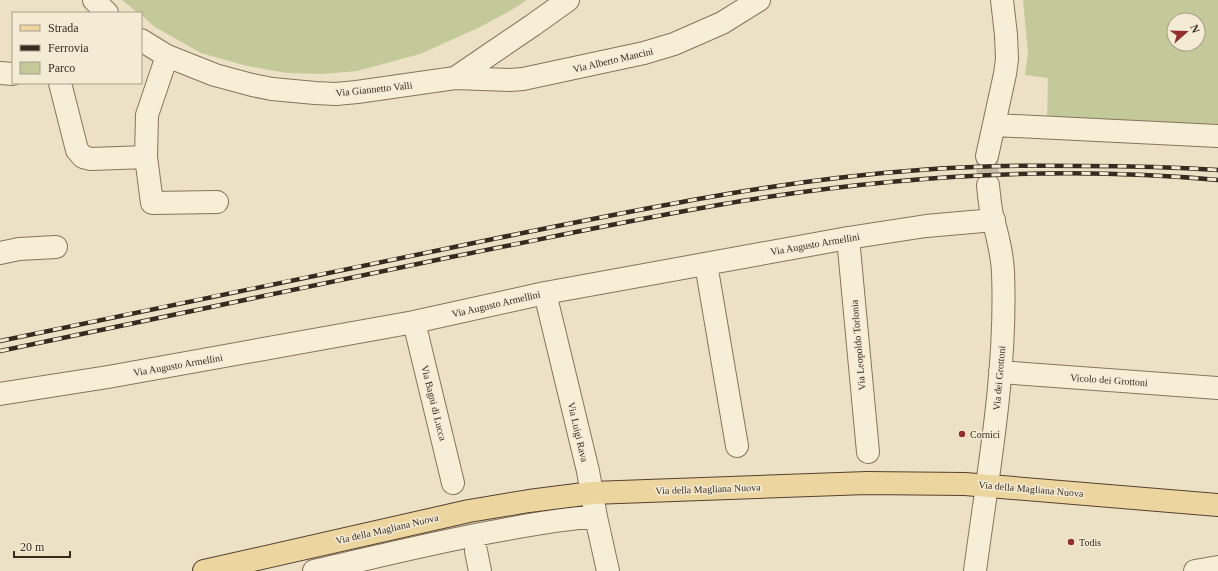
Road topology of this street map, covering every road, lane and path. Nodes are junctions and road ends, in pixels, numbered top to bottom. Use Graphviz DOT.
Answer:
graph roads {
  1 [pos="94,0"];
  2 [pos="568,0"];
  3 [pos="759,0"];
  4 [pos="1002,0"];
  5 [pos="106,12"];
  6 [pos="142,41"];
  7 [pos="167,56"];
  8 [pos="0,73"];
  9 [pos="12,74"];
  10 [pos="455,78"];
  11 [pos="60,84"];
  12 [pos="994,125"];
  13 [pos="1218,136"];
  14 [pos="987,156"];
  15 [pos="146,157"];
  16 [pos="988,185"];
  17 [pos="218,202"];
  18 [pos="994,220"];
  19 [pos="848,238"];
  20 [pos="56,248"];
  21 [pos="0,253"];
  22 [pos="706,264"];
  23 [pos="545,293"];
  24 [pos="414,322"];
  25 [pos="1000,372"];
  26 [pos="1218,388"];
  27 [pos="0,394"];
  28 [pos="738,446"];
  29 [pos="868,452"];
  30 [pos="453,483"];
  31 [pos="986,486"];
  32 [pos="592,493"];
  33 [pos="1218,505"];
  34 [pos="596,517"];
  35 [pos="1218,567"];
  36 [pos="204,571"];
  37 [pos="314,571"];
  38 [pos="608,571"];
  39 [pos="975,571"];
  40 [pos="1195,571"];
  1 -- 5 [label="street"];
  2 -- 10 [label="street, Via Giannetto Valli"];
  3 -- 10 [label="street, Via Alberto Mancini"];
  4 -- 12 [label="street"];
  6 -- 7 [label="street, Via Giannetto Valli"];
  7 -- 10 [label="street, Via Giannetto Valli"];
  7 -- 15 [label="street"];
  8 -- 9 [label="street"];
  11 -- 15 [label="street"];
  12 -- 13 [label="street"];
  12 -- 14 [label="street"];
  15 -- 17 [label="street"];
  16 -- 18 [label="street, Via dei Grottoni"];
  18 -- 19 [label="street, Via Augusto Armellini"];
  18 -- 25 [label="street, Via dei Grottoni"];
  19 -- 22 [label="street, Via Augusto Armellini"];
  19 -- 29 [label="street, Via Leopoldo Torlonia"];
  20 -- 21 [label="street"];
  22 -- 23 [label="street, Via Augusto Armellini"];
  22 -- 28 [label="street"];
  23 -- 24 [label="street, Via Augusto Armellini"];
  23 -- 32 [label="street, Via Luigi Rava"];
  24 -- 27 [label="street, Via Augusto Armellini"];
  24 -- 30 [label="street, Via Bagni di Lucca"];
  25 -- 26 [label="street, Vicolo dei Grottoni"];
  25 -- 31 [label="street, Via dei Grottoni"];
  31 -- 32 [label="main road, Via della Magliana Nuova"];
  31 -- 33 [label="main road, Via della Magliana Nuova"];
  31 -- 39 [label="street, Via dei Grottoni"];
  32 -- 34 [label="street, Via Luigi Rava"];
  32 -- 36 [label="main road, Via della Magliana Nuova"];
  34 -- 37 [label="street"];
  34 -- 38 [label="street, Via Luigi Rava"];
  35 -- 40 [label="street"];
}
